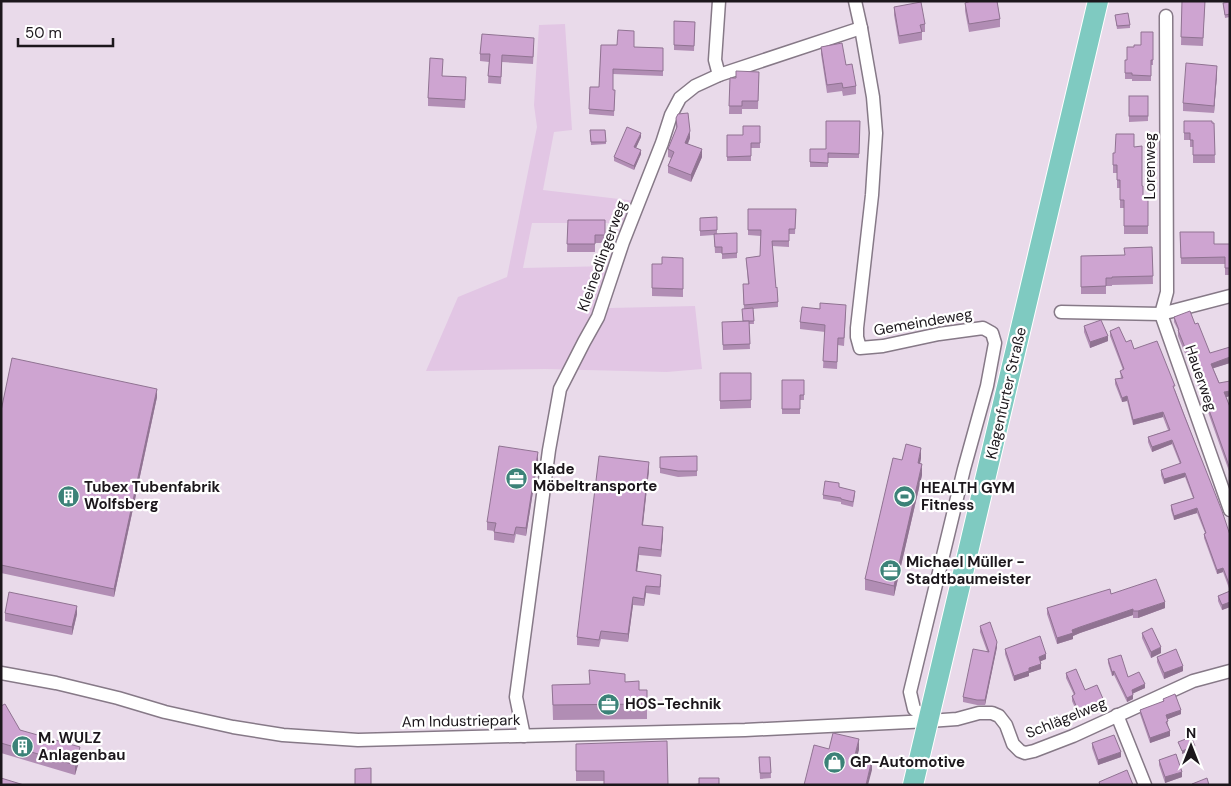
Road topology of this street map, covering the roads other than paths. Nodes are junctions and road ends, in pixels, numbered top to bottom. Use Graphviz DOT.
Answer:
graph roads {
  1 [pos="719,1"];
  2 [pos="855,1"];
  3 [pos="1098,1"];
  4 [pos="1166,16"];
  5 [pos="861,28"];
  6 [pos="719,75"];
  7 [pos="1230,296"];
  8 [pos="1061,312"];
  9 [pos="1161,314"];
  10 [pos="1230,510"];
  11 [pos="1230,671"];
  12 [pos="1,673"];
  13 [pos="1117,715"];
  14 [pos="929,721"];
  15 [pos="524,736"];
  16 [pos="913,785"];
  17 [pos="1145,785"];
  1 -- 6 [label="street"];
  2 -- 5 [label="street, Gemeindeweg"];
  3 -- 14 [label="main road, Klagenfurter Straße"];
  4 -- 9 [label="street, Lorenweg"];
  5 -- 6 [label="street, Kleinedlingerweg"];
  5 -- 14 [label="street, Gemeindeweg"];
  6 -- 15 [label="street, Kleinedlingerweg"];
  7 -- 9 [label="street"];
  8 -- 9 [label="street"];
  9 -- 10 [label="street, Hauerweg"];
  11 -- 13 [label="street, Schlägelweg"];
  12 -- 15 [label="street, Am Industriepark"];
  13 -- 14 [label="street, Schlägelweg"];
  13 -- 17 [label="street"];
  14 -- 15 [label="street, Am Industriepark"];
  14 -- 16 [label="main road, Klagenfurter Straße"];
}
